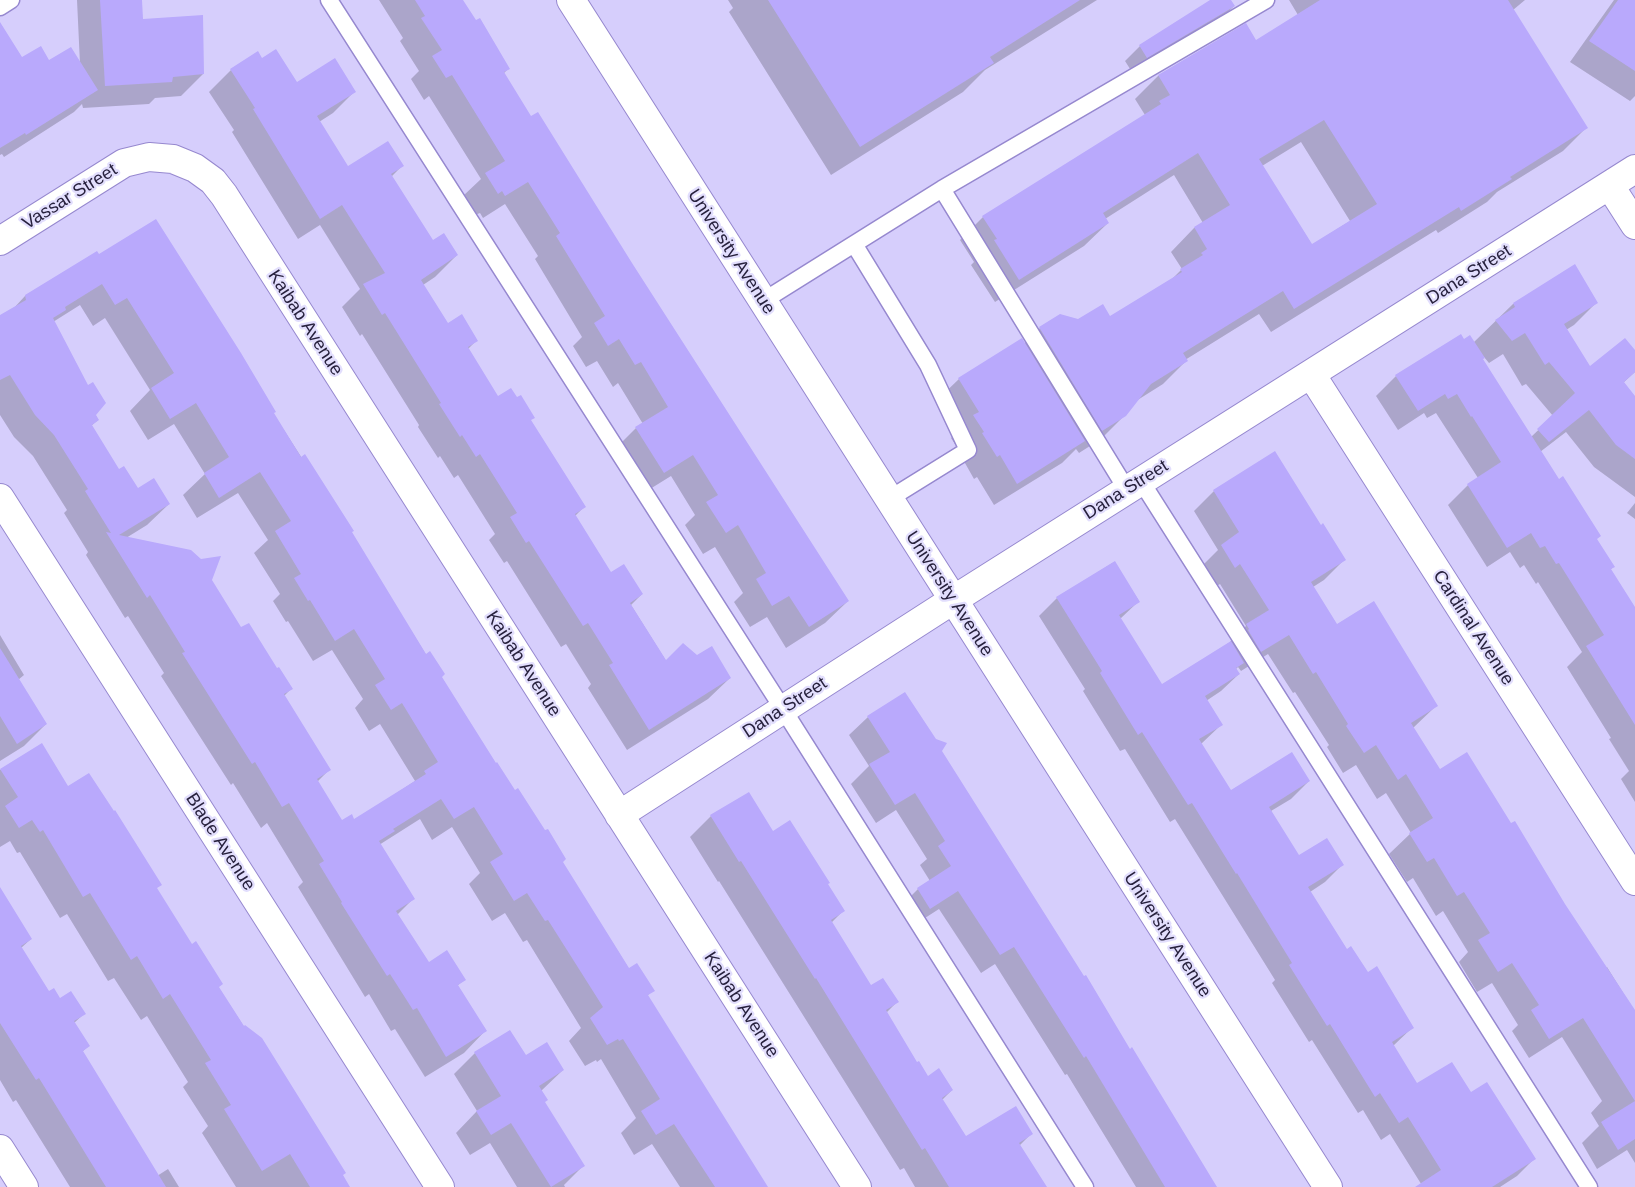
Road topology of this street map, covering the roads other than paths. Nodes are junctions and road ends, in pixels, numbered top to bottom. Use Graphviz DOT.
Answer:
graph roads {
  1 [pos="11,0"];
  2 [pos="329,0"];
  3 [pos="571,0"];
  4 [pos="1266,0"];
  5 [pos="0,7"];
  6 [pos="173,159"];
  7 [pos="1635,169"];
  8 [pos="1610,186"];
  9 [pos="942,189"];
  10 [pos="1635,225"];
  11 [pos="0,241"];
  12 [pos="854,244"];
  13 [pos="763,301"];
  14 [pos="1311,374"];
  15 [pos="1134,485"];
  16 [pos="0,498"];
  17 [pos="889,500"];
  18 [pos="953,600"];
  19 [pos="783,709"];
  20 [pos="619,814"];
  21 [pos="1635,881"];
  22 [pos="0,1150"];
  23 [pos="24,1187"];
  24 [pos="440,1187"];
  25 [pos="857,1187"];
  26 [pos="1085,1187"];
  27 [pos="1328,1187"];
  28 [pos="1589,1187"];
  1 -- 5 [label="lane"];
  2 -- 19 [label="lane"];
  3 -- 13 [label="street, University Avenue"];
  4 -- 9 [label="lane"];
  6 -- 11 [label="street, Vassar Street"];
  6 -- 20 [label="street, Kaibab Avenue"];
  7 -- 8 [label="street, Dana Street"];
  8 -- 10 [label="street"];
  8 -- 14 [label="street, Dana Street"];
  9 -- 12 [label="lane"];
  9 -- 15 [label="lane"];
  12 -- 13 [label="lane"];
  12 -- 17 [label="lane"];
  13 -- 17 [label="street, University Avenue"];
  14 -- 15 [label="street, Dana Street"];
  14 -- 21 [label="street, Cardinal Avenue"];
  15 -- 18 [label="street, Dana Street"];
  15 -- 28 [label="lane"];
  16 -- 24 [label="street, Blade Avenue"];
  17 -- 18 [label="street, University Avenue"];
  18 -- 19 [label="street, Dana Street"];
  18 -- 27 [label="street, University Avenue"];
  19 -- 20 [label="street, Dana Street"];
  19 -- 26 [label="lane"];
  20 -- 25 [label="street, Kaibab Avenue"];
  22 -- 23 [label="street"];
}
